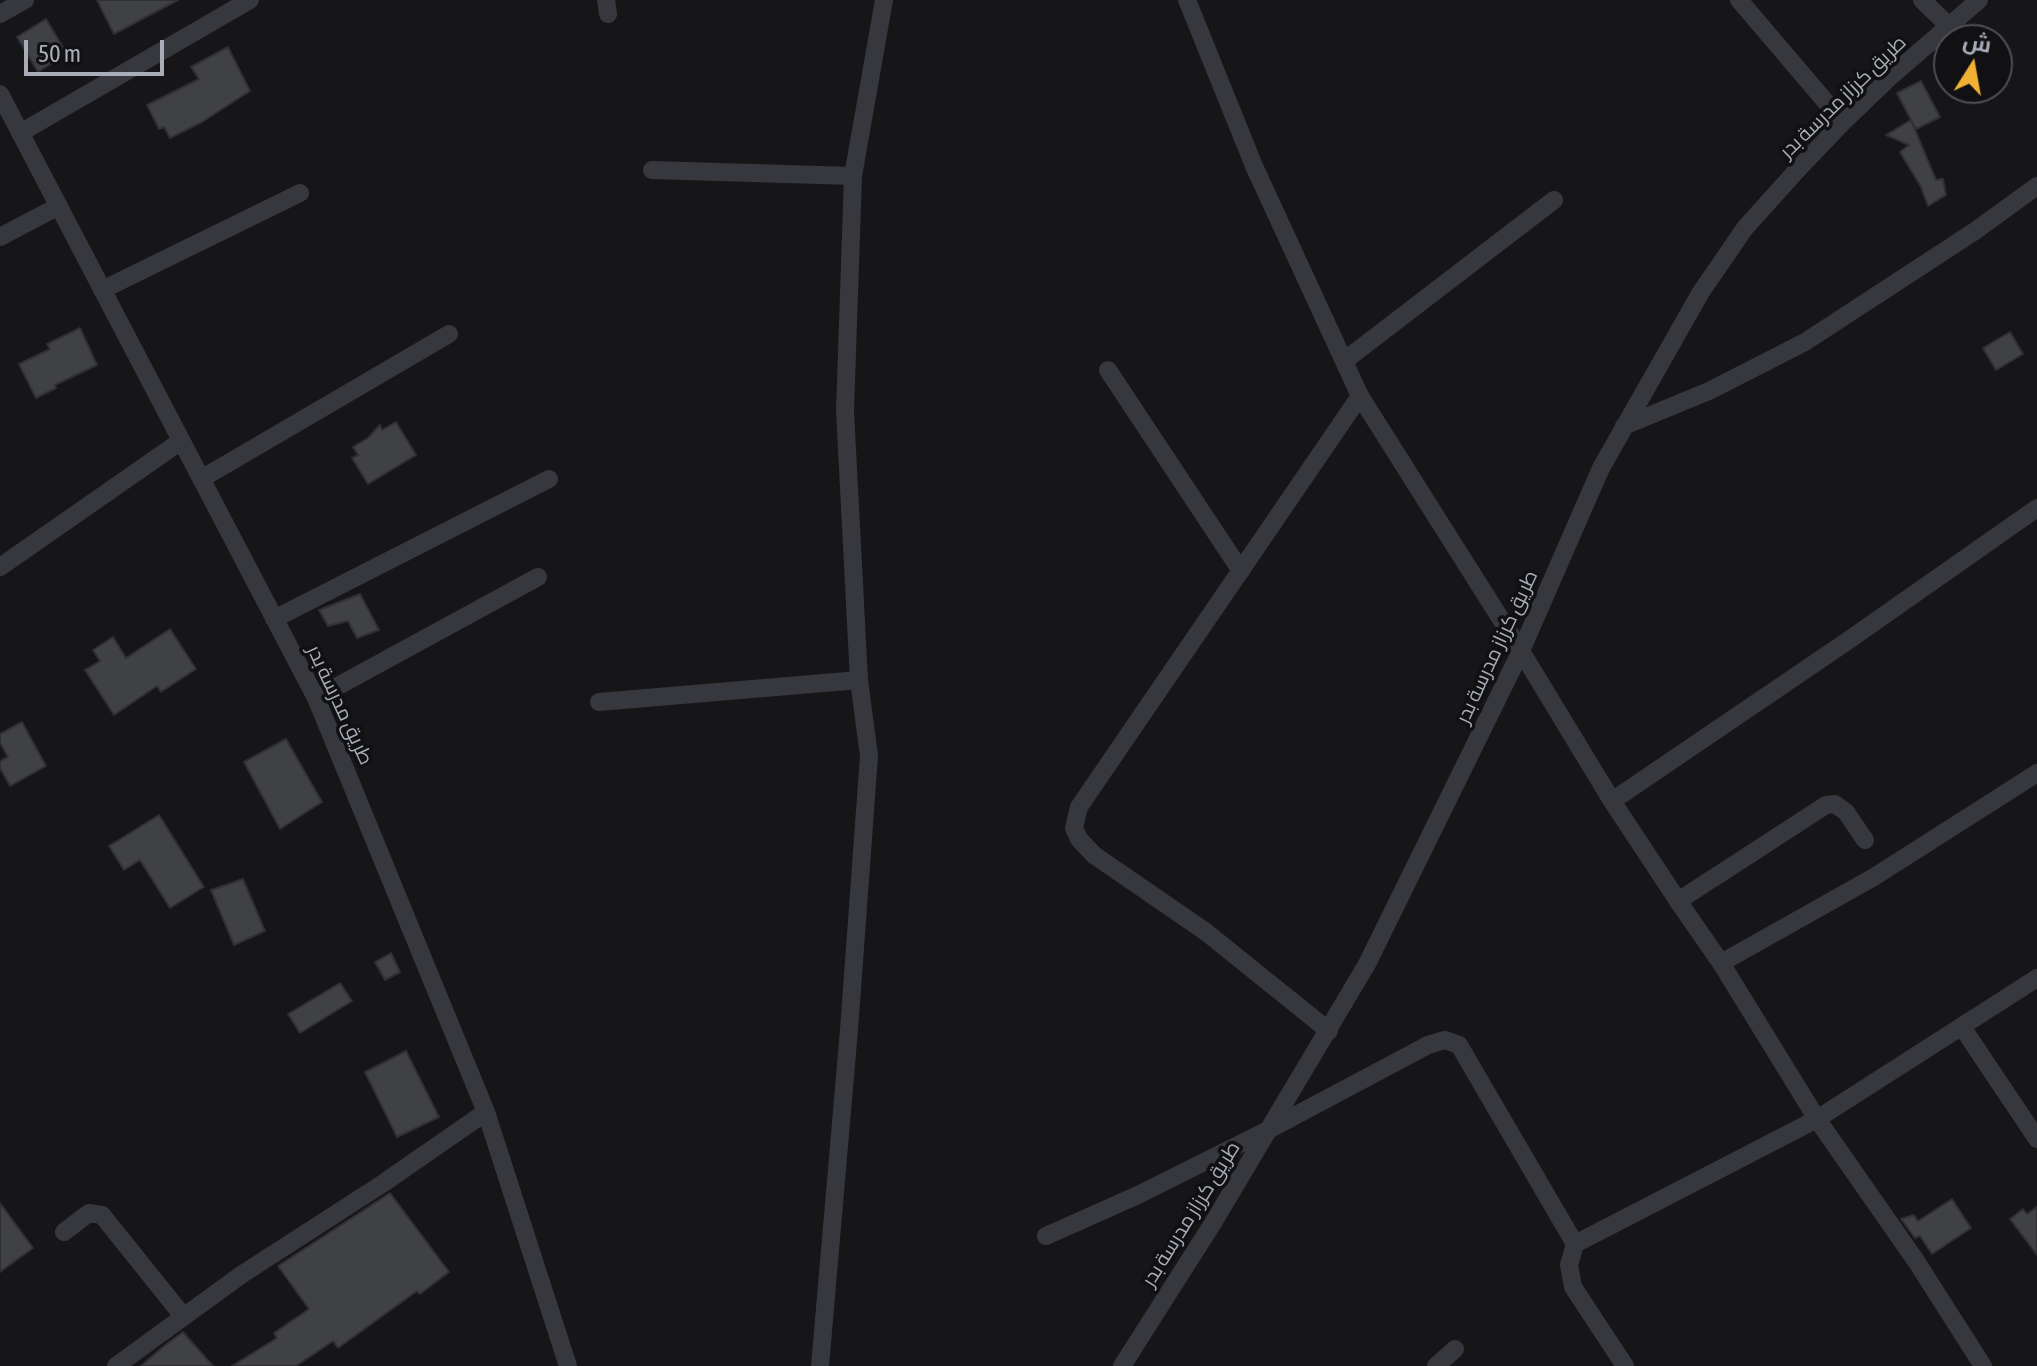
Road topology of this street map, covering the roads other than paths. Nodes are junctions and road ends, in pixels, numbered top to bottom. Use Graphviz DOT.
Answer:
graph roads {
  1 [pos="25,0"];
  2 [pos="250,0"];
  3 [pos="884,0"];
  4 [pos="1187,0"];
  5 [pos="1739,0"];
  6 [pos="1922,0"];
  7 [pos="1979,0"];
  8 [pos="0,14"];
  9 [pos="1947,24"];
  10 [pos="1953,24"];
  11 [pos="1933,41"];
  12 [pos="0,94"];
  13 [pos="1843,122"];
  14 [pos="20,133"];
  15 [pos="652,170"];
  16 [pos="853,176"];
  17 [pos="2037,186"];
  18 [pos="300,193"];
  19 [pos="1554,200"];
  20 [pos="59,206"];
  21 [pos="0,237"];
  22 [pos="102,290"];
  23 [pos="449,334"];
  24 [pos="1344,361"];
  25 [pos="1108,370"];
  26 [pos="1360,396"];
  27 [pos="1624,426"];
  28 [pos="181,441"];
  29 [pos="201,479"];
  30 [pos="549,479"];
  31 [pos="2037,508"];
  32 [pos="0,567"];
  33 [pos="1241,571"];
  34 [pos="538,577"];
  35 [pos="274,619"];
  36 [pos="1521,651"];
  37 [pos="859,680"];
  38 [pos="316,698"];
  39 [pos="599,702"];
  40 [pos="2037,773"];
  41 [pos="1612,801"];
  42 [pos="1865,840"];
  43 [pos="1678,901"];
  44 [pos="1721,963"];
  45 [pos="2037,978"];
  46 [pos="1962,1027"];
  47 [pos="1329,1031"];
  48 [pos="486,1112"];
  49 [pos="1817,1119"];
  50 [pos="1270,1129"];
  51 [pos="2037,1139"];
  52 [pos="64,1232"];
  53 [pos="1046,1236"];
  54 [pos="1575,1244"];
  55 [pos="183,1316"];
  56 [pos="1455,1349"];
  57 [pos="116,1366"];
  58 [pos="568,1366"];
  59 [pos="820,1366"];
  60 [pos="1122,1366"];
  61 [pos="1436,1366"];
  62 [pos="1625,1366"];
  63 [pos="1983,1366"];
  1 -- 8 [label="street"];
  2 -- 14 [label="street"];
  3 -- 16 [label="street"];
  4 -- 24 [label="street"];
  5 -- 13 [label="street"];
  6 -- 9 [label="street"];
  7 -- 10 [label="street, طريق كرزاز مدرسة بدر"];
  11 -- 13 [label="street, طريق كرزاز مدرسة بدر"];
  12 -- 14 [label="street, طريق مدرسة بدر"];
  13 -- 27 [label="street, طريق كرزاز مدرسة بدر"];
  14 -- 20 [label="street, طريق مدرسة بدر"];
  15 -- 16 [label="street"];
  16 -- 37 [label="street"];
  17 -- 27 [label="street"];
  18 -- 22 [label="street"];
  19 -- 24 [label="street"];
  20 -- 21 [label="street"];
  20 -- 22 [label="street, طريق مدرسة بدر"];
  22 -- 28 [label="street, طريق مدرسة بدر"];
  23 -- 29 [label="street"];
  24 -- 26 [label="street"];
  25 -- 33 [label="street"];
  26 -- 33 [label="street"];
  26 -- 36 [label="street"];
  27 -- 36 [label="street, طريق كرزاز مدرسة بدر"];
  28 -- 29 [label="street, طريق مدرسة بدر"];
  28 -- 32 [label="street"];
  29 -- 35 [label="street, طريق مدرسة بدر"];
  30 -- 35 [label="street"];
  31 -- 41 [label="street"];
  33 -- 47 [label="street"];
  34 -- 38 [label="street"];
  35 -- 38 [label="street, طريق مدرسة بدر"];
  36 -- 41 [label="street"];
  36 -- 47 [label="street, طريق كرزاز مدرسة بدر"];
  37 -- 39 [label="street"];
  37 -- 59 [label="street"];
  38 -- 48 [label="street, طريق مدرسة بدر"];
  40 -- 44 [label="street"];
  41 -- 43 [label="street"];
  42 -- 43 [label="street"];
  43 -- 44 [label="street"];
  44 -- 49 [label="street"];
  45 -- 46 [label="street"];
  46 -- 49 [label="street"];
  46 -- 51 [label="street"];
  47 -- 50 [label="street, طريق كرزاز مدرسة بدر"];
  48 -- 55 [label="street"];
  48 -- 58 [label="street, طريق مدرسة بدر"];
  49 -- 54 [label="street"];
  49 -- 63 [label="street"];
  50 -- 53 [label="street"];
  50 -- 54 [label="street"];
  50 -- 60 [label="street, طريق كرزاز مدرسة بدر"];
  52 -- 55 [label="street"];
  54 -- 62 [label="street"];
  55 -- 57 [label="street"];
  56 -- 61 [label="street"];
}
